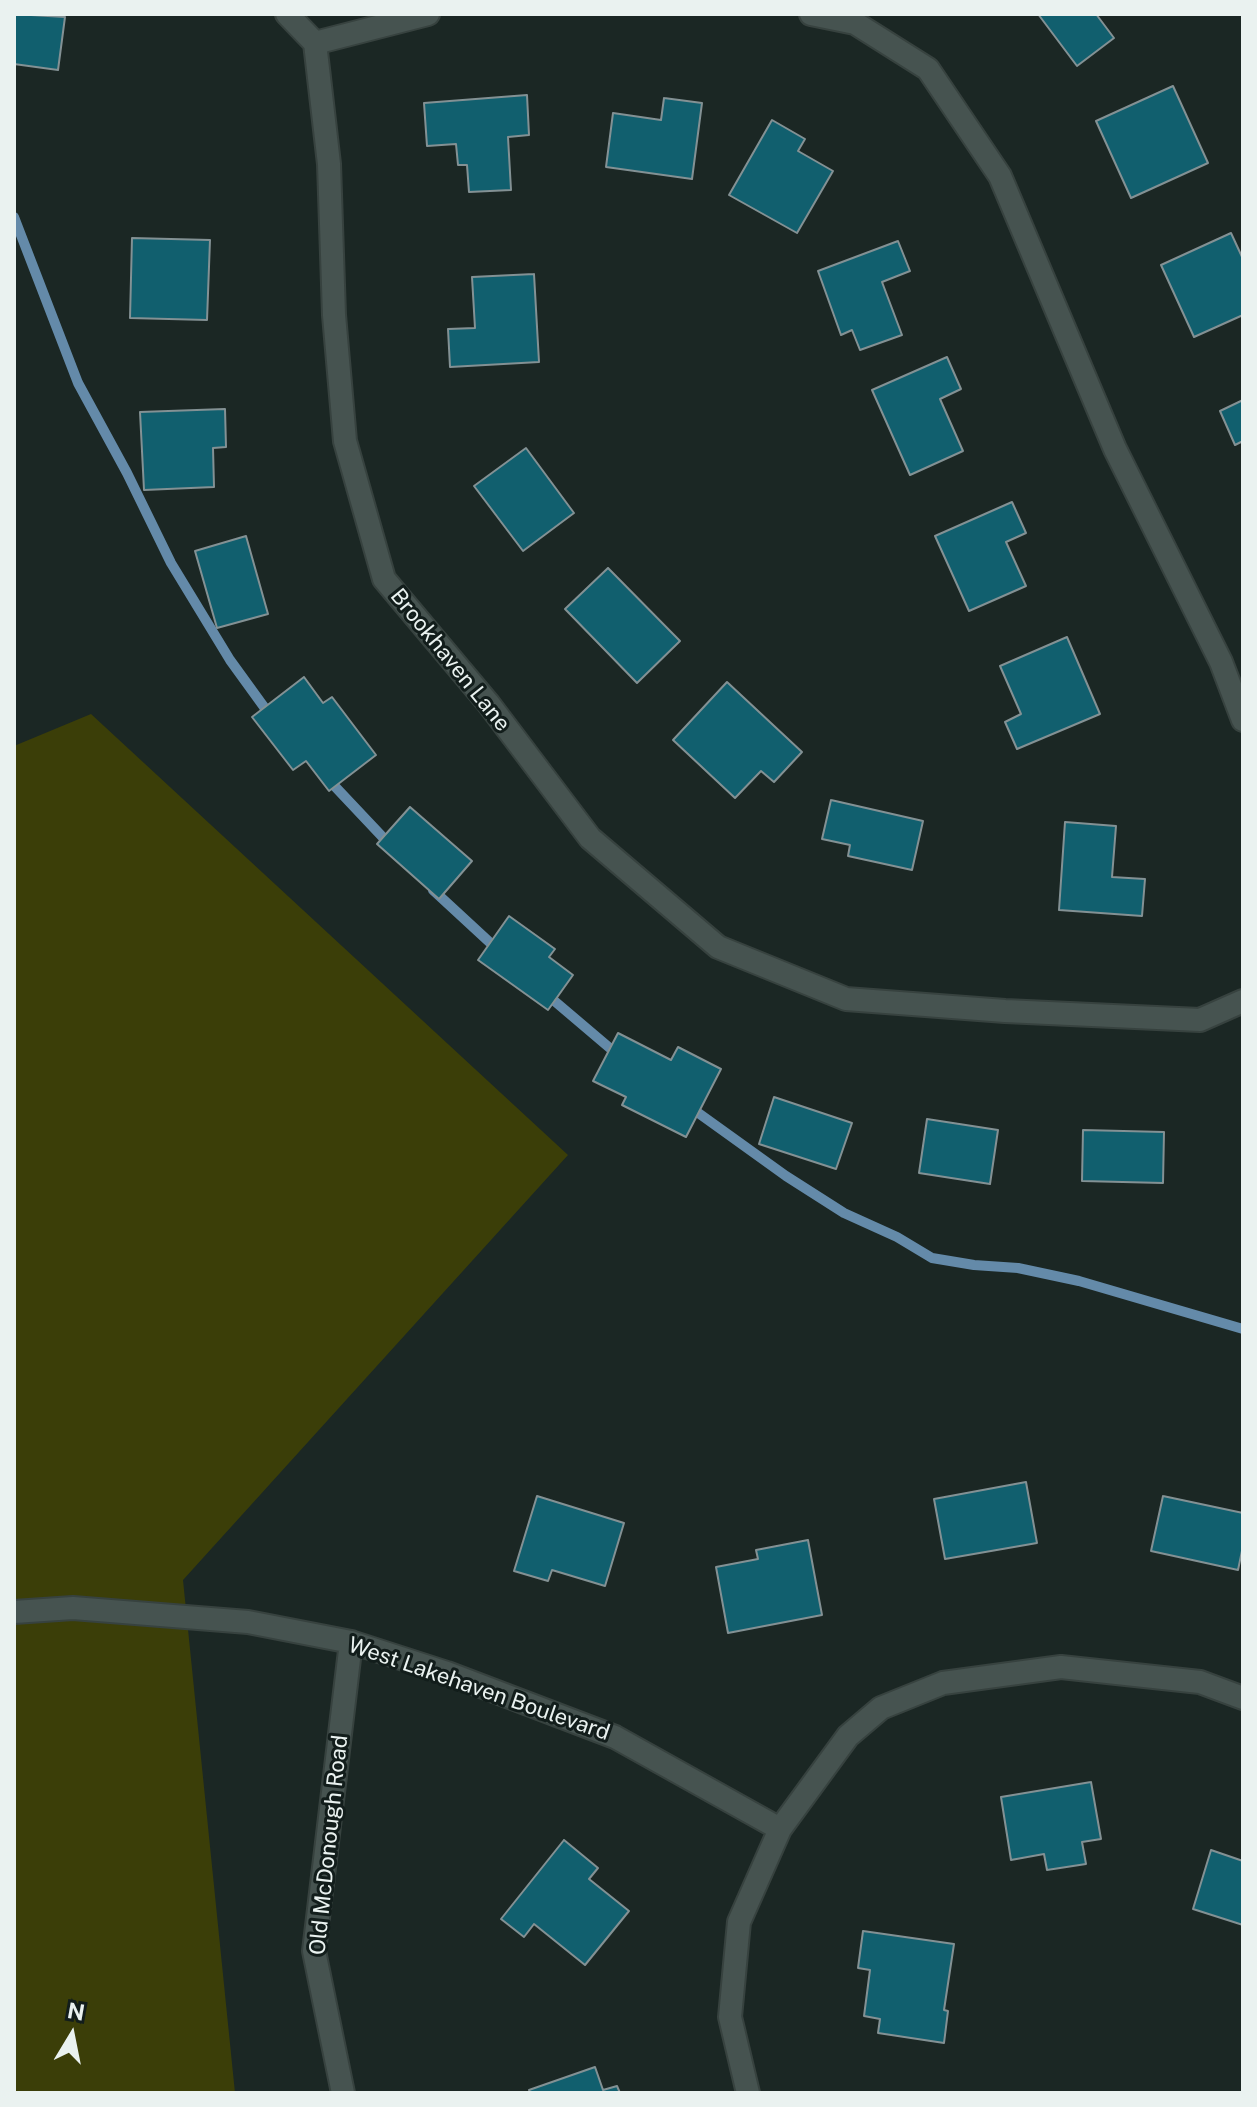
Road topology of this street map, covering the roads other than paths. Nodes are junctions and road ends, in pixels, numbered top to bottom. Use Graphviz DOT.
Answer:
graph roads {
  1 [pos="287,14"];
  2 [pos="428,14"];
  3 [pos="811,14"];
  4 [pos="315,43"];
  5 [pos="1243,720"];
  6 [pos="1243,1001"];
  7 [pos="14,1612"];
  8 [pos="351,1642"];
  9 [pos="1243,1698"];
  10 [pos="780,1829"];
  11 [pos="343,2093"];
  12 [pos="748,2093"];
  1 -- 4 [label="street"];
  2 -- 4 [label="street"];
  3 -- 5 [label="street"];
  4 -- 6 [label="street, Brookhaven Lane"];
  7 -- 8 [label="street, West Lakehaven Boulevard"];
  8 -- 10 [label="street, West Lakehaven Boulevard"];
  8 -- 11 [label="street, Old McDonough Road"];
  9 -- 10 [label="street"];
  10 -- 12 [label="street"];
}
